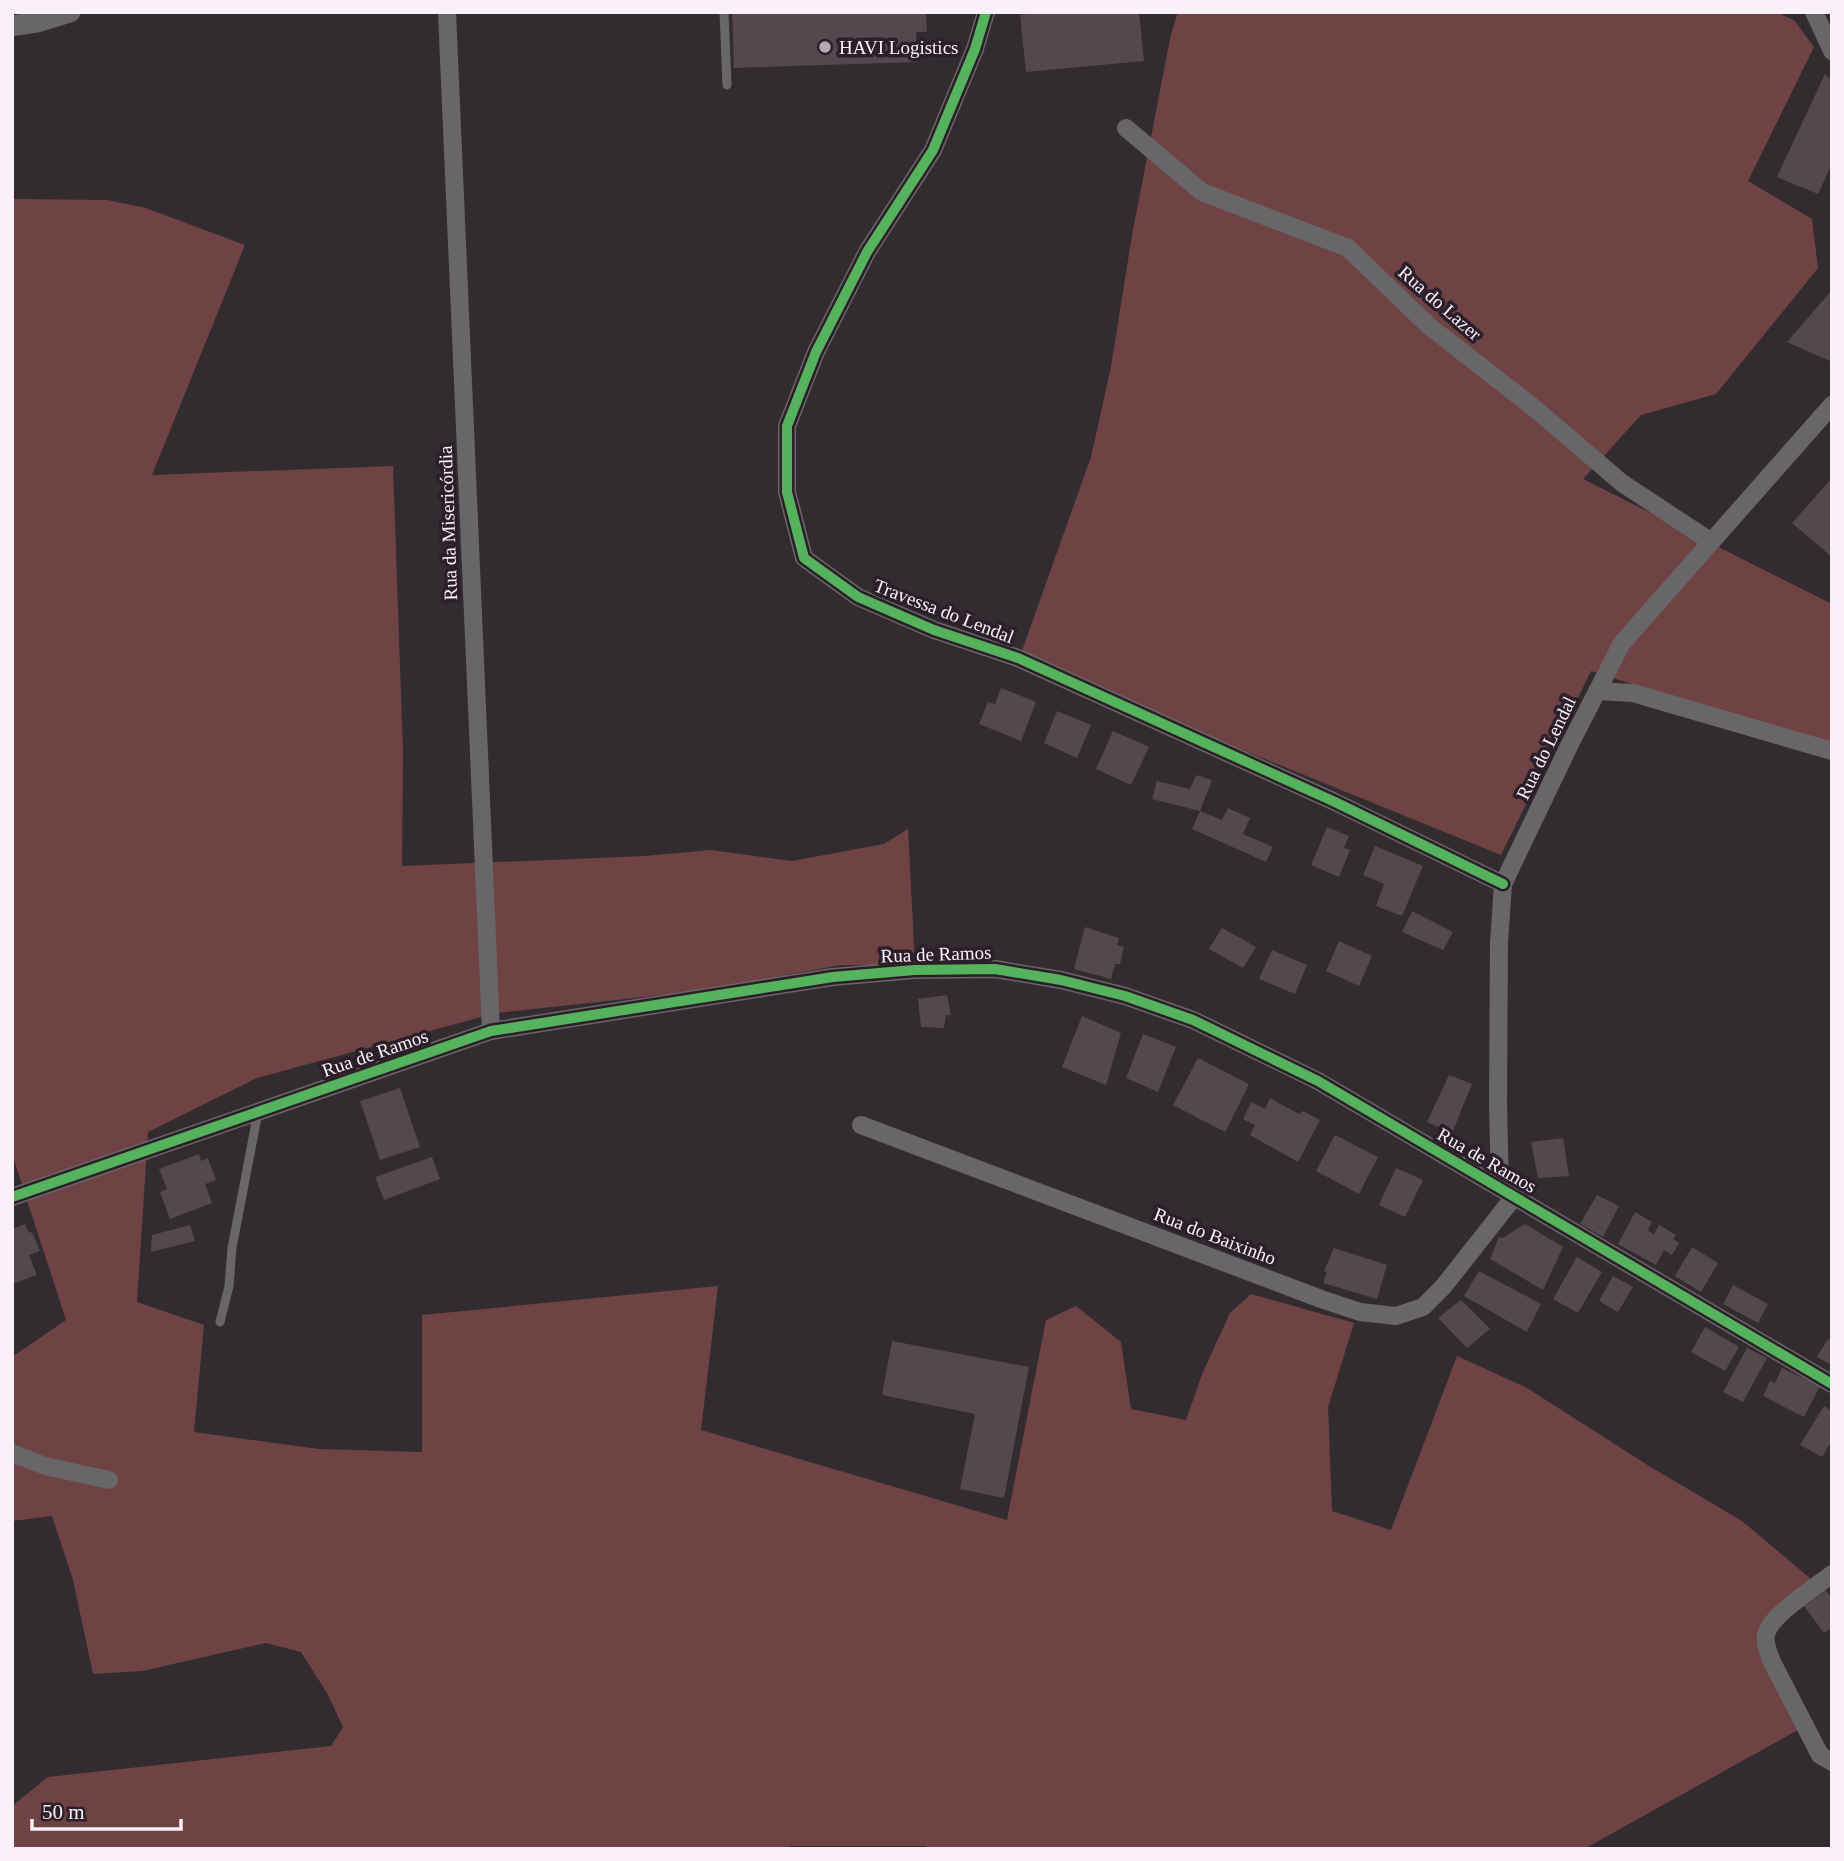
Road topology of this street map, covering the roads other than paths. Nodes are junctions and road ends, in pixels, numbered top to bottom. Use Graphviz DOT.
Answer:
graph roads {
  1 [pos="70,12"];
  2 [pos="447,12"];
  3 [pos="724,12"];
  4 [pos="986,12"];
  5 [pos="1814,12"];
  6 [pos="12,26"];
  7 [pos="1832,51"];
  8 [pos="727,85"];
  9 [pos="1126,128"];
  10 [pos="1832,405"];
  11 [pos="1710,541"];
  12 [pos="1597,691"];
  13 [pos="1832,751"];
  14 [pos="1503,884"];
  15 [pos="491,1031"];
  16 [pos="258,1112"];
  17 [pos="861,1125"];
  18 [pos="1507,1192"];
  19 [pos="12,1196"];
  20 [pos="220,1322"];
  21 [pos="1832,1384"];
  22 [pos="12,1453"];
  23 [pos="109,1480"];
  24 [pos="1832,1574"];
  25 [pos="1832,1762"];
  1 -- 6 [label="street"];
  2 -- 15 [label="street, Rua da Misericórdia"];
  3 -- 8 [label="lane"];
  4 -- 14 [label="street, Travessa do Lendal"];
  5 -- 7 [label="street"];
  9 -- 11 [label="street, Rua do Lazer"];
  10 -- 11 [label="street, Rua do Lendal"];
  11 -- 12 [label="street, Rua do Lendal"];
  12 -- 13 [label="street"];
  12 -- 14 [label="street, Rua do Lendal"];
  14 -- 18 [label="street, Rua do Lendal"];
  15 -- 16 [label="street, Rua de Ramos"];
  15 -- 18 [label="street, Rua de Ramos"];
  16 -- 19 [label="street, Rua de Ramos"];
  16 -- 20 [label="lane"];
  17 -- 18 [label="street, Rua do Baixinho"];
  18 -- 21 [label="street, Rua de Ramos"];
  22 -- 23 [label="street"];
  24 -- 25 [label="street"];
}
